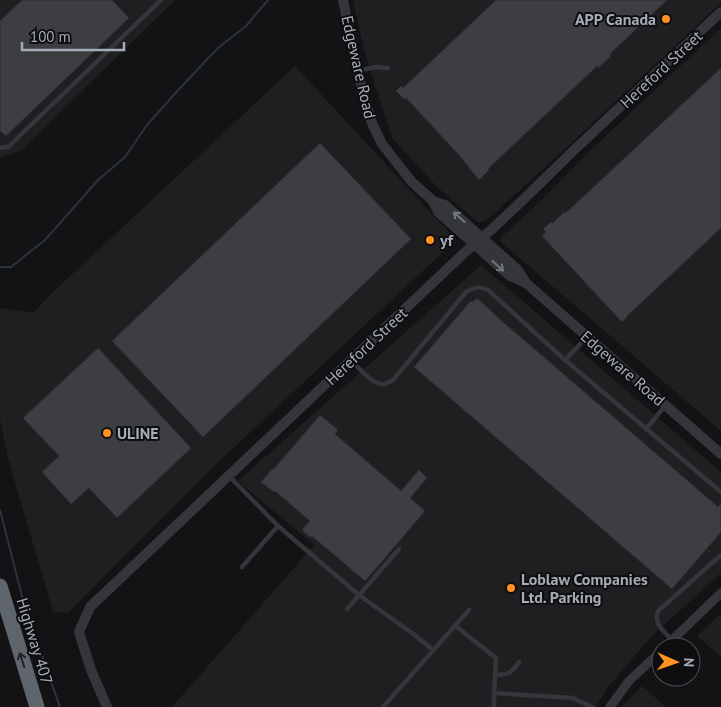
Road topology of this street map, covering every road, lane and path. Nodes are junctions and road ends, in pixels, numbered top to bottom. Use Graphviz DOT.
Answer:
graph roads {
  1 [pos="161,0"];
  2 [pos="343,0"];
  3 [pos="721,12"];
  4 [pos="388,68"];
  5 [pos="358,71"];
  6 [pos="0,148"];
  7 [pos="478,241"];
  8 [pos="587,337"];
  9 [pos="351,360"];
  10 [pos="564,360"];
  11 [pos="666,405"];
  12 [pos="646,429"];
  13 [pos="721,454"];
  14 [pos="228,475"];
  15 [pos="721,492"];
  16 [pos="278,526"];
  17 [pos="399,549"];
  18 [pos="721,555"];
  19 [pos="242,567"];
  20 [pos="0,586"];
  21 [pos="721,593"];
  22 [pos="359,594"];
  23 [pos="347,609"];
  24 [pos="469,610"];
  25 [pos="456,624"];
  26 [pos="664,637"];
  27 [pos="675,637"];
  28 [pos="433,650"];
  29 [pos="651,660"];
  30 [pos="520,662"];
  31 [pos="495,675"];
  32 [pos="494,693"];
  33 [pos="37,707"];
  34 [pos="107,707"];
  35 [pos="382,707"];
  36 [pos="494,707"];
  37 [pos="592,707"];
  38 [pos="610,707"];
  1 -- 6 [label="lane"];
  2 -- 5 [label="street, Edgeware Road"];
  3 -- 7 [label="street, Hereford Street"];
  4 -- 5 [label="lane"];
  5 -- 7 [label="street, Edgeware Road"];
  7 -- 8 [label="street, Edgeware Road"];
  7 -- 9 [label="street, Hereford Street"];
  8 -- 10 [label="lane"];
  8 -- 11 [label="street, Edgeware Road"];
  9 -- 10 [label="lane"];
  9 -- 14 [label="street, Hereford Street"];
  10 -- 12 [label="lane"];
  11 -- 12 [label="lane"];
  11 -- 13 [label="street, Edgeware Road"];
  12 -- 15 [label="lane"];
  14 -- 16 [label="lane"];
  14 -- 34 [label="street, Hereford Street"];
  16 -- 19 [label="lane"];
  16 -- 22 [label="lane"];
  17 -- 22 [label="lane"];
  18 -- 26 [label="lane"];
  33 -- 20 [label="highway, Highway 407, one-way"];
  21 -- 27 [label="street"];
  22 -- 23 [label="lane"];
  22 -- 28 [label="lane"];
  24 -- 25 [label="lane"];
  25 -- 28 [label="lane"];
  25 -- 31 [label="lane"];
  28 -- 35 [label="lane"];
  29 -- 38 [label="street"];
  30 -- 31 [label="lane"];
  31 -- 32 [label="lane"];
  32 -- 36 [label="lane"];
  32 -- 37 [label="lane"];
}
